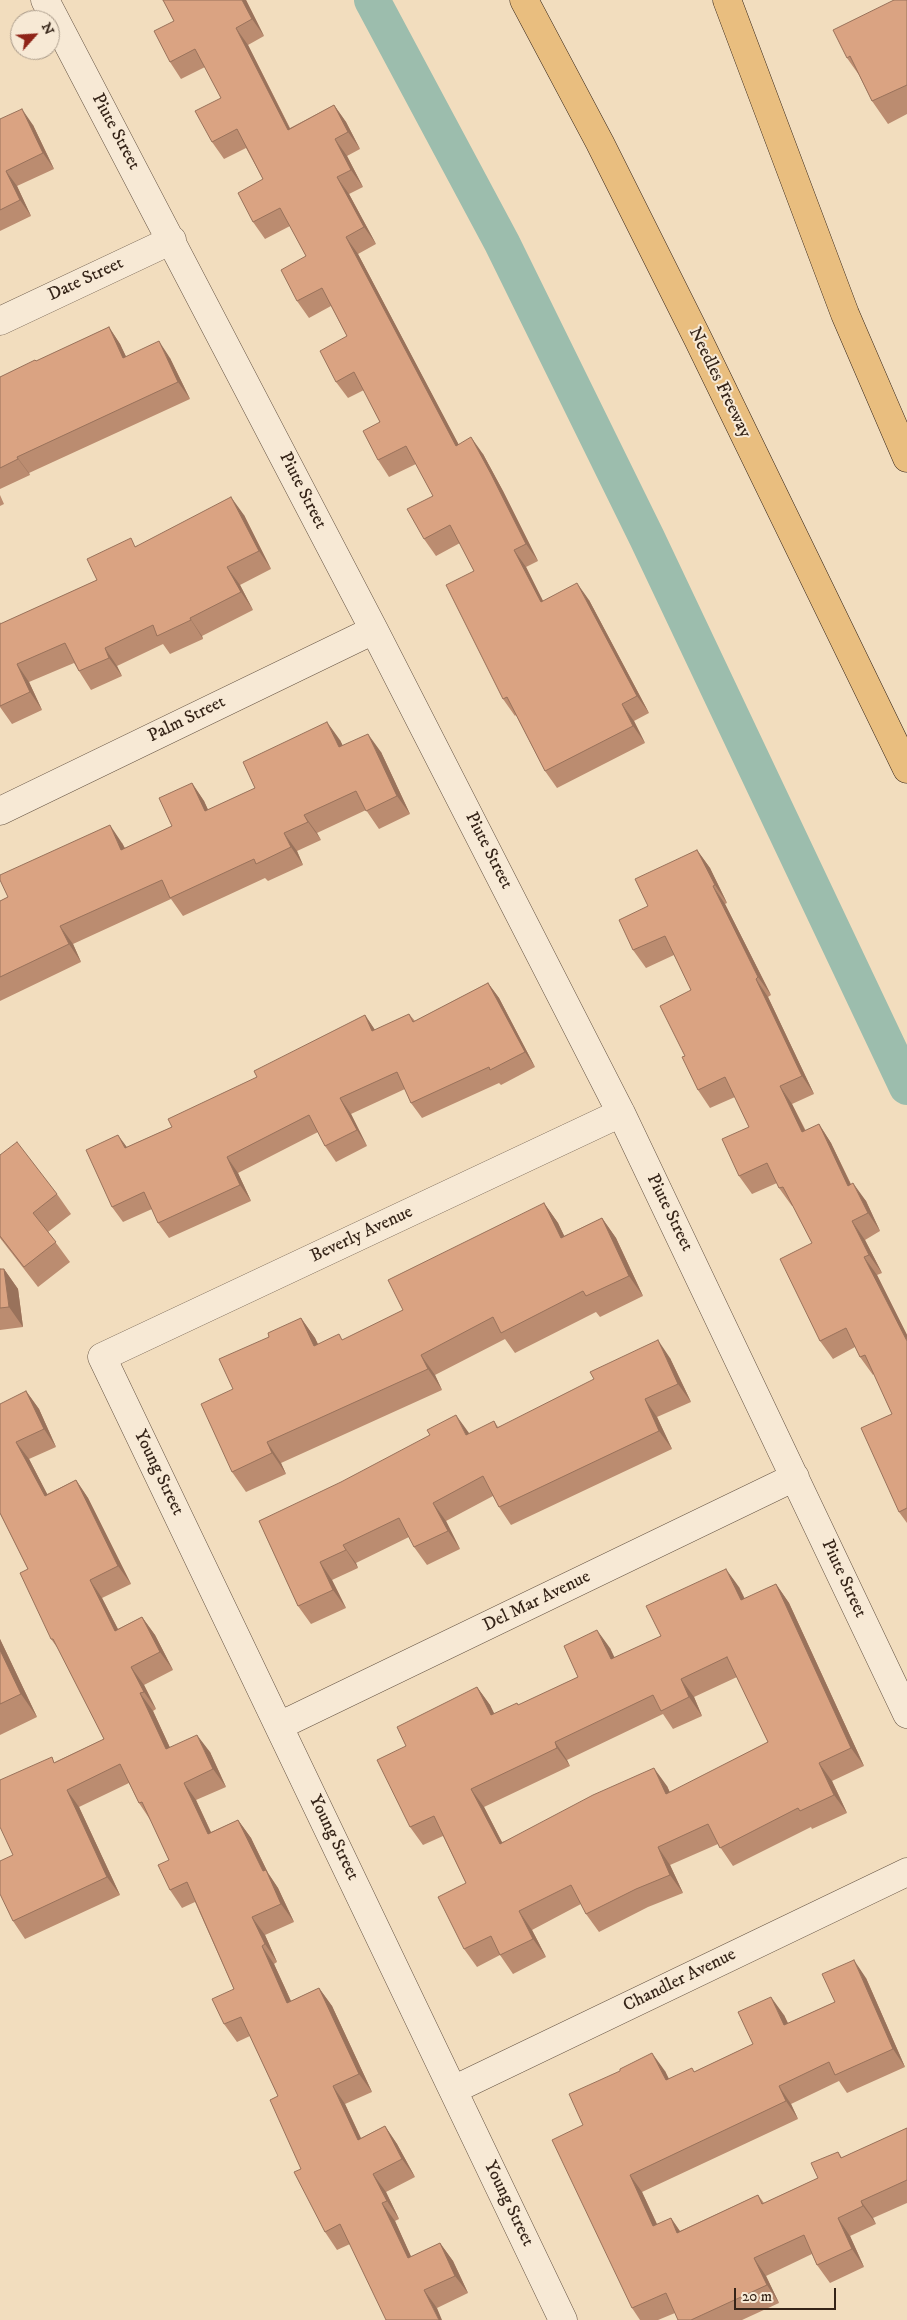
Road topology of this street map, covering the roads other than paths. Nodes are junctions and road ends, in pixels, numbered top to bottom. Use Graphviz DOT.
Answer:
graph roads {
  1 [pos="45,0"];
  2 [pos="524,0"];
  3 [pos="727,0"];
  4 [pos="172,240"];
  5 [pos="0,321"];
  6 [pos="907,458"];
  7 [pos="374,630"];
  8 [pos="907,770"];
  9 [pos="0,811"];
  10 [pos="621,1112"];
  11 [pos="102,1357"];
  12 [pos="795,1477"];
  13 [pos="907,1714"];
  14 [pos="279,1726"];
  15 [pos="907,1872"];
  16 [pos="454,2090"];
  17 [pos="563,2320"];
  1 -- 4 [label="street, Piute Street"];
  2 -- 8 [label="highway, Needles Freeway"];
  3 -- 6 [label="highway"];
  4 -- 5 [label="street, Date Street"];
  4 -- 7 [label="street, Piute Street"];
  7 -- 9 [label="street, Palm Street"];
  7 -- 10 [label="street, Piute Street"];
  10 -- 11 [label="street, Beverly Avenue"];
  10 -- 12 [label="street, Piute Street"];
  11 -- 14 [label="street, Young Street"];
  12 -- 13 [label="street, Piute Street"];
  12 -- 14 [label="street, Del Mar Avenue"];
  14 -- 16 [label="street, Young Street"];
  15 -- 16 [label="street, Chandler Avenue"];
  16 -- 17 [label="street, Young Street"];
}
